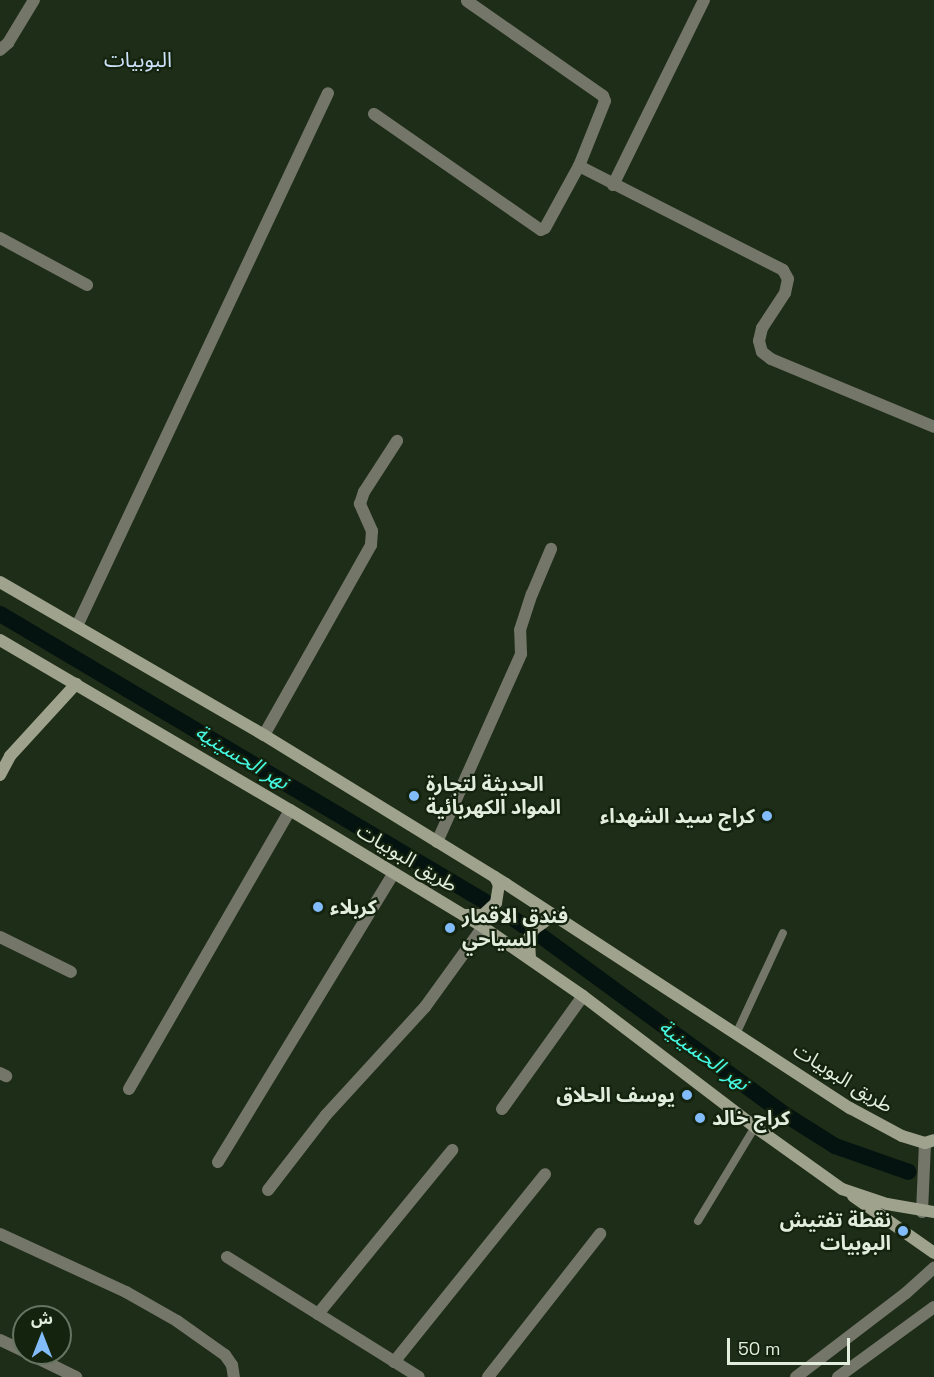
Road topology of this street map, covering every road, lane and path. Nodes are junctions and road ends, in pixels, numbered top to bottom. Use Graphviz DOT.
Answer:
graph roads {
  1 [pos="34,0"];
  2 [pos="704,0"];
  3 [pos="467,1"];
  4 [pos="0,50"];
  5 [pos="328,93"];
  6 [pos="374,114"];
  7 [pos="579,166"];
  8 [pos="613,186"];
  9 [pos="0,238"];
  10 [pos="87,285"];
  11 [pos="934,427"];
  12 [pos="397,441"];
  13 [pos="551,549"];
  14 [pos="0,582"];
  15 [pos="77,626"];
  16 [pos="0,640"];
  17 [pos="76,684"];
  18 [pos="264,735"];
  19 [pos="5,754"];
  20 [pos="0,774"];
  21 [pos="290,810"];
  22 [pos="437,842"];
  23 [pos="393,874"];
  24 [pos="495,877"];
  25 [pos="465,915"];
  26 [pos="560,918"];
  27 [pos="483,927"];
  28 [pos="783,933"];
  29 [pos="0,937"];
  30 [pos="530,959"];
  31 [pos="70,972"];
  32 [pos="583,996"];
  33 [pos="737,1032"];
  34 [pos="129,1089"];
  35 [pos="502,1109"];
  36 [pos="755,1127"];
  37 [pos="930,1142"];
  38 [pos="452,1150"];
  39 [pos="218,1162"];
  40 [pos="545,1174"];
  41 [pos="842,1189"];
  42 [pos="268,1190"];
  43 [pos="928,1212"];
  44 [pos="698,1221"];
  45 [pos="0,1234"];
  46 [pos="600,1234"];
  47 [pos="934,1253"];
  48 [pos="227,1257"];
  49 [pos="934,1268"];
  50 [pos="934,1307"];
  51 [pos="318,1314"];
  52 [pos="394,1362"];
  53 [pos="52,1365"];
  54 [pos="76,1377"];
  55 [pos="234,1377"];
  56 [pos="419,1377"];
  57 [pos="488,1377"];
  58 [pos="796,1377"];
  59 [pos="838,1377"];
  1 -- 4 [label="street"];
  2 -- 8 [label="street"];
  3 -- 7 [label="street"];
  5 -- 15 [label="street"];
  6 -- 7 [label="street"];
  7 -- 8 [label="street"];
  8 -- 11 [label="street"];
  9 -- 10 [label="street"];
  12 -- 18 [label="street"];
  13 -- 22 [label="street"];
  14 -- 15 [label="main road, طريق البوبيات"];
  15 -- 18 [label="main road, طريق البوبيات"];
  16 -- 17 [label="main road, طريق البوبيات"];
  17 -- 19 [label="main road"];
  17 -- 21 [label="main road, طريق البوبيات"];
  18 -- 22 [label="main road, طريق البوبيات"];
  19 -- 20 [label="main road"];
  21 -- 23 [label="main road, طريق البوبيات"];
  21 -- 34 [label="street"];
  22 -- 24 [label="main road, طريق البوبيات"];
  23 -- 25 [label="main road, طريق البوبيات"];
  23 -- 39 [label="street"];
  24 -- 25 [label="main road"];
  24 -- 26 [label="main road, طريق البوبيات"];
  25 -- 27 [label="main road, طريق البوبيات"];
  26 -- 30 [label="main road"];
  26 -- 33 [label="main road, طريق البوبيات"];
  27 -- 30 [label="main road, طريق البوبيات"];
  27 -- 42 [label="street"];
  28 -- 33 [label="lane"];
  29 -- 31 [label="street"];
  30 -- 32 [label="main road, طريق البوبيات"];
  32 -- 35 [label="street"];
  32 -- 36 [label="main road, طريق البوبيات"];
  33 -- 37 [label="main road, طريق البوبيات"];
  36 -- 41 [label="main road, طريق البوبيات"];
  36 -- 44 [label="lane"];
  37 -- 43 [label="street"];
  38 -- 51 [label="street"];
  40 -- 52 [label="street"];
  41 -- 43 [label="main road, طريق البوبيات"];
  41 -- 47 [label="main road"];
  45 -- 55 [label="street"];
  46 -- 57 [label="street"];
  48 -- 51 [label="street"];
  49 -- 58 [label="street"];
  50 -- 59 [label="street"];
  51 -- 52 [label="street"];
  52 -- 56 [label="street"];
  53 -- 54 [label="street"];
}
